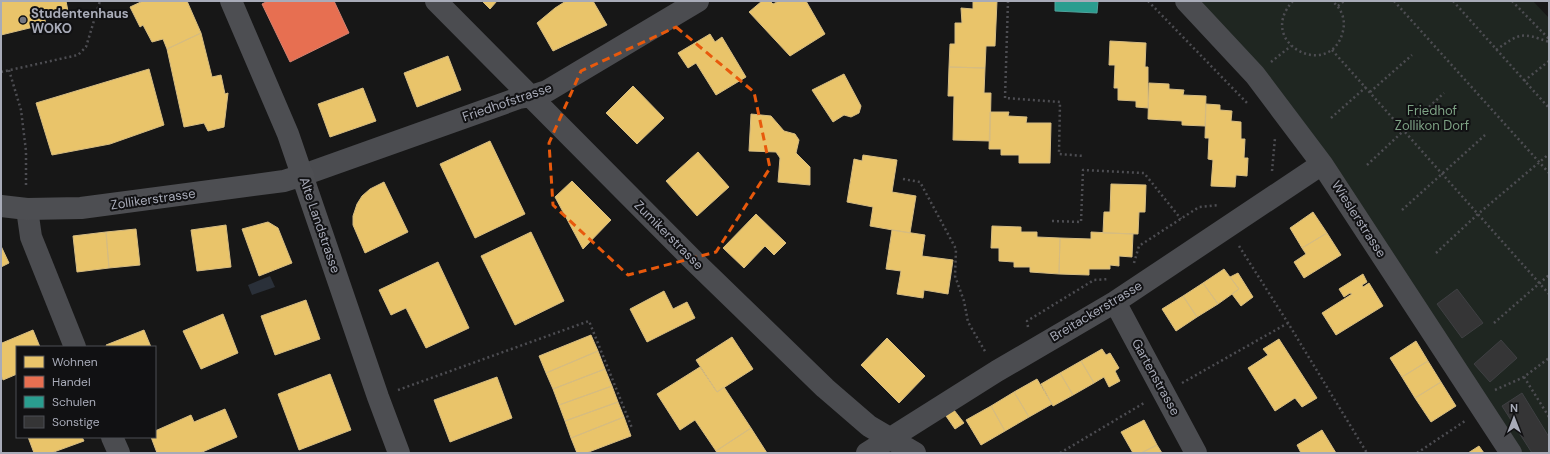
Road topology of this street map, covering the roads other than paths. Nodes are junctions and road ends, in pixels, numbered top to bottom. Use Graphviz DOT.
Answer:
graph roads {
  1 [pos="231,1"];
  2 [pos="436,1"];
  3 [pos="698,1"];
  4 [pos="1186,1"];
  5 [pos="531,96"];
  6 [pos="1322,164"];
  7 [pos="303,175"];
  8 [pos="1,206"];
  9 [pos="27,209"];
  10 [pos="1115,302"];
  11 [pos="75,346"];
  12 [pos="112,438"];
  13 [pos="889,438"];
  14 [pos="119,453"];
  15 [pos="399,453"];
  16 [pos="866,453"];
  17 [pos="915,453"];
  18 [pos="1196,453"];
  19 [pos="1511,453"];
  1 -- 7 [label="main road, Alte Landstrasse"];
  2 -- 5 [label="street, Zumikerstrasse"];
  3 -- 5 [label="street, Friedhofstrasse"];
  4 -- 6 [label="street, Wieslerstrasse"];
  5 -- 7 [label="street, Friedhofstrasse"];
  5 -- 13 [label="street, Zumikerstrasse"];
  6 -- 10 [label="street, Breitackerstrasse"];
  6 -- 19 [label="street, Wieslerstrasse"];
  7 -- 9 [label="main road, Zollikerstrasse"];
  7 -- 15 [label="main road, Alte Landstrasse"];
  8 -- 9 [label="main road, Zollikerstrasse"];
  9 -- 11 [label="street"];
  10 -- 13 [label="street, Breitackerstrasse"];
  10 -- 18 [label="street, Gartenstrasse"];
  12 -- 14 [label="street"];
  13 -- 16 [label="street, Breitackerstrasse"];
  13 -- 17 [label="street, Zumikerstrasse"];
}
